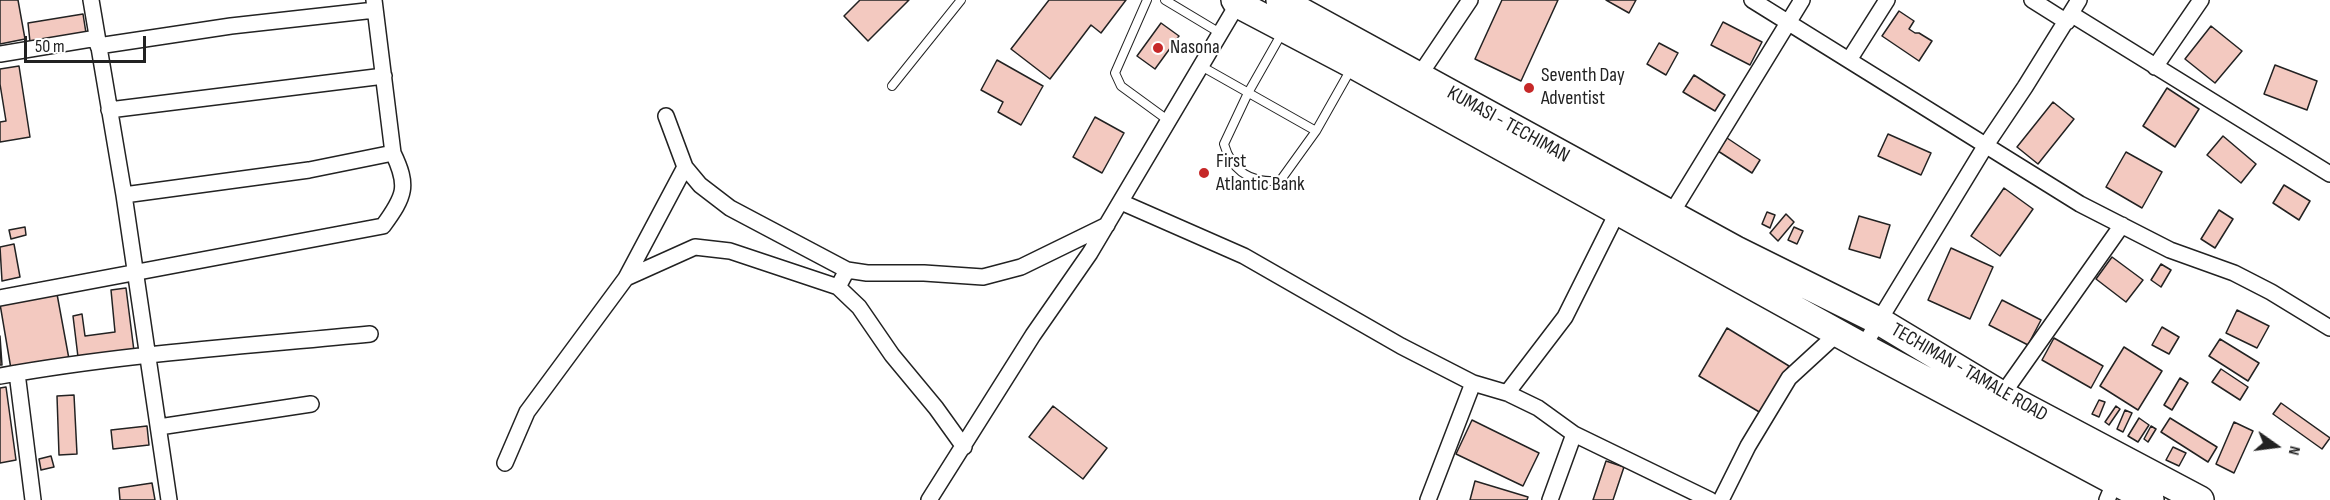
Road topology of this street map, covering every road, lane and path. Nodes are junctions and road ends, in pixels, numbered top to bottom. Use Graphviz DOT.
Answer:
graph roads {
  1 [pos="91,0"];
  2 [pos="961,0"];
  3 [pos="1147,0"];
  4 [pos="1165,0"];
  5 [pos="1280,0"];
  6 [pos="1470,0"];
  7 [pos="1752,0"];
  8 [pos="1802,0"];
  9 [pos="1887,0"];
  10 [pos="2032,0"];
  11 [pos="2079,0"];
  12 [pos="2201,0"];
  13 [pos="1238,1"];
  14 [pos="375,5"];
  15 [pos="2069,18"];
  16 [pos="1789,23"];
  17 [pos="1284,28"];
  18 [pos="1220,33"];
  19 [pos="98,42"];
  20 [pos="0,54"];
  21 [pos="1849,60"];
  22 [pos="1354,65"];
  23 [pos="1201,66"];
  24 [pos="2155,66"];
  25 [pos="384,76"];
  26 [pos="1419,76"];
  27 [pos="892,86"];
  28 [pos="1248,93"];
  29 [pos="109,110"];
  30 [pos="666,117"];
  31 [pos="1169,121"];
  32 [pos="1316,131"];
  33 [pos="1986,145"];
  34 [pos="393,153"];
  35 [pos="685,167"];
  36 [pos="2330,174"];
  37 [pos="124,195"];
  38 [pos="1121,202"];
  39 [pos="1617,213"];
  40 [pos="1671,214"];
  41 [pos="1107,225"];
  42 [pos="2122,225"];
  43 [pos="1689,250"];
  44 [pos="1736,250"];
  45 [pos="847,270"];
  46 [pos="135,274"];
  47 [pos="626,278"];
  48 [pos="838,287"];
  49 [pos="0,298"];
  50 [pos="1879,321"];
  51 [pos="2330,328"];
  52 [pos="1838,333"];
  53 [pos="370,334"];
  54 [pos="1863,347"];
  55 [pos="147,355"];
  56 [pos="17,373"];
  57 [pos="0,376"];
  58 [pos="1473,383"];
  59 [pos="1507,393"];
  60 [pos="2002,395"];
  61 [pos="311,404"];
  62 [pos="2022,418"];
  63 [pos="159,427"];
  64 [pos="1574,434"];
  65 [pos="964,447"];
  66 [pos="505,462"];
  67 [pos="2111,491"];
  68 [pos="33,500"];
  69 [pos="169,500"];
  70 [pos="929,500"];
  71 [pos="1428,500"];
  72 [pos="1550,500"];
  73 [pos="1710,500"];
  74 [pos="1721,500"];
  75 [pos="2150,500"];
  76 [pos="2200,500"];
  1 -- 19 [label="street"];
  2 -- 27 [label="lane"];
  3 -- 31 [label="lane"];
  4 -- 18 [label="lane"];
  5 -- 26 [label="highway, KUMASI - TECHIMAN"];
  6 -- 26 [label="street"];
  7 -- 16 [label="street"];
  8 -- 16 [label="street"];
  9 -- 21 [label="street"];
  10 -- 15 [label="street"];
  11 -- 15 [label="street"];
  12 -- 24 [label="street"];
  13 -- 17 [label="highway, KUMASI - TECHIMAN"];
  13 -- 18 [label="street"];
  14 -- 19 [label="street"];
  14 -- 25 [label="street"];
  15 -- 24 [label="street"];
  15 -- 33 [label="street"];
  16 -- 21 [label="street"];
  16 -- 40 [label="street"];
  17 -- 22 [label="highway, KUMASI - TECHIMAN"];
  17 -- 28 [label="lane"];
  18 -- 23 [label="street"];
  19 -- 20 [label="street"];
  19 -- 29 [label="street"];
  21 -- 33 [label="street"];
  22 -- 32 [label="lane"];
  22 -- 39 [label="highway, KUMASI - TECHIMAN"];
  23 -- 28 [label="lane"];
  23 -- 31 [label="street"];
  24 -- 36 [label="street"];
  25 -- 29 [label="street"];
  25 -- 34 [label="street"];
  26 -- 40 [label="highway, KUMASI - TECHIMAN"];
  28 -- 32 [label="lane"];
  28 -- 32 [label="lane"];
  29 -- 37 [label="street"];
  30 -- 35 [label="street"];
  31 -- 38 [label="street"];
  33 -- 42 [label="street"];
  33 -- 50 [label="street"];
  34 -- 37 [label="street"];
  34 -- 46 [label="street"];
  35 -- 45 [label="street"];
  35 -- 47 [label="street"];
  37 -- 46 [label="street"];
  38 -- 41 [label="street"];
  38 -- 58 [label="street"];
  39 -- 43 [label="highway, KUMASI - TECHIMAN"];
  39 -- 59 [label="street"];
  40 -- 44 [label="highway, KUMASI - TECHIMAN"];
  41 -- 45 [label="street"];
  41 -- 65 [label="street"];
  42 -- 51 [label="street"];
  42 -- 60 [label="street"];
  43 -- 52 [label="highway, TECHIMAN - TAMALE ROAD"];
  44 -- 50 [label="highway, TECHIMAN - TAMALE ROAD"];
  45 -- 48 [label="street"];
  46 -- 49 [label="street"];
  46 -- 55 [label="street"];
  47 -- 48 [label="street"];
  47 -- 66 [label="street"];
  48 -- 65 [label="street"];
  50 -- 54 [label="street"];
  50 -- 60 [label="highway, TECHIMAN - TAMALE ROAD"];
  52 -- 54 [label="highway, TECHIMAN - TAMALE ROAD"];
  52 -- 74 [label="street"];
  53 -- 55 [label="street"];
  54 -- 62 [label="highway, TECHIMAN - TAMALE ROAD"];
  55 -- 56 [label="street"];
  55 -- 63 [label="street"];
  56 -- 57 [label="street"];
  56 -- 68 [label="street"];
  58 -- 59 [label="street"];
  58 -- 71 [label="street"];
  59 -- 64 [label="street"];
  60 -- 62 [label="highway, TECHIMAN - TAMALE ROAD"];
  61 -- 63 [label="street"];
  62 -- 67 [label="highway, TECHIMAN - TAMALE ROAD"];
  62 -- 76 [label="highway, TECHIMAN - TAMALE ROAD"];
  63 -- 69 [label="street"];
  64 -- 72 [label="street"];
  64 -- 73 [label="street"];
  65 -- 70 [label="street"];
  67 -- 75 [label="highway, TECHIMAN - TAMALE ROAD"];
}
